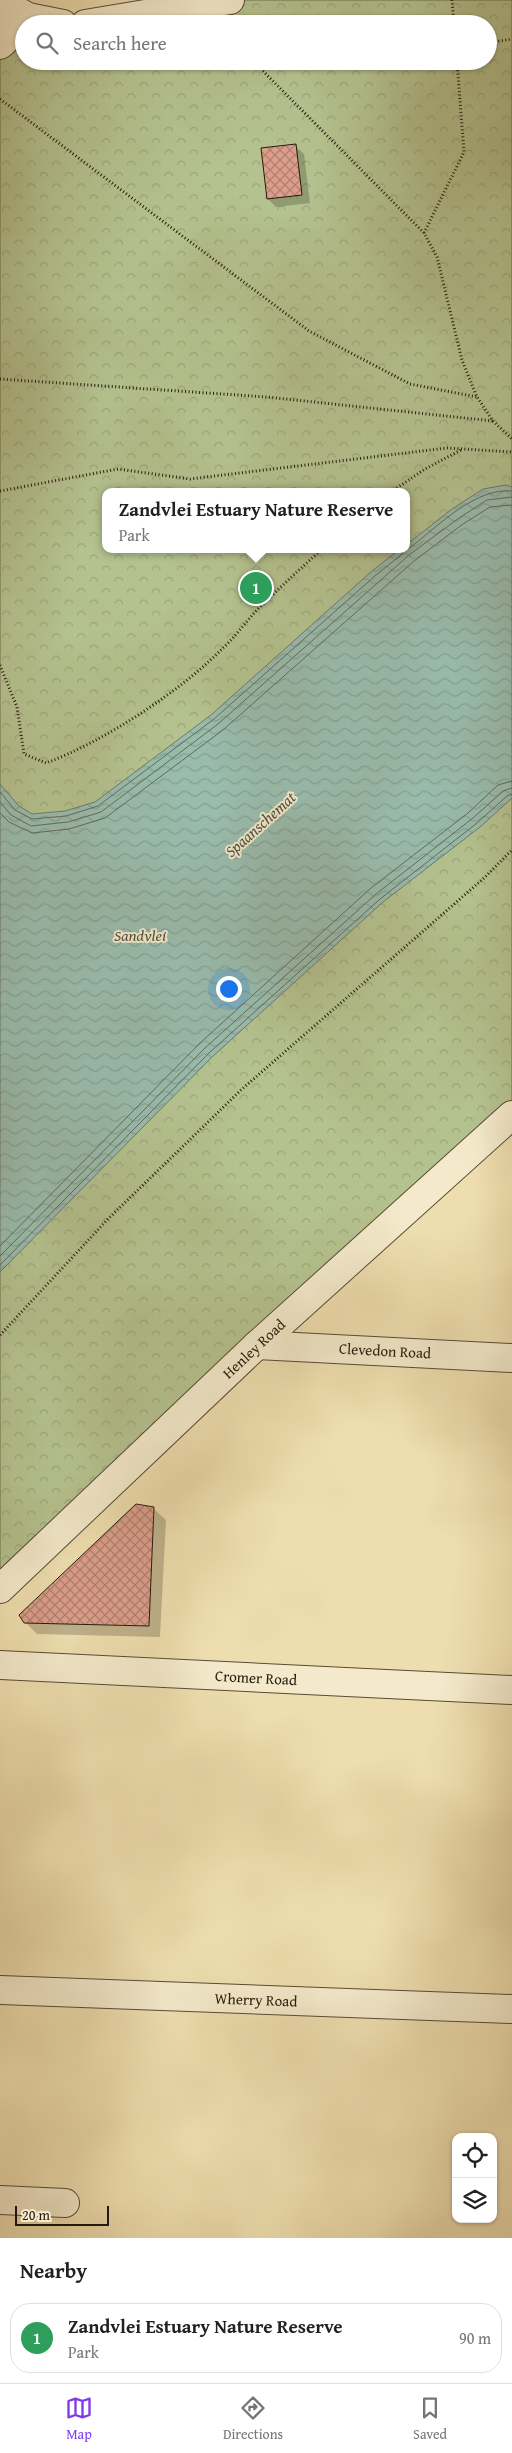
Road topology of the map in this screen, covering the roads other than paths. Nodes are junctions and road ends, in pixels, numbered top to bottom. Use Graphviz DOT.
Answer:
graph roads {
  1 [pos="230,0"];
  2 [pos="10,4"];
  3 [pos="26,15"];
  4 [pos="139,15"];
  5 [pos="10,41"];
  6 [pos="512,1115"];
  7 [pos="257,1345"];
  8 [pos="512,1358"];
  9 [pos="0,1589"];
  10 [pos="0,1665"];
  11 [pos="512,1690"];
  12 [pos="0,1990"];
  13 [pos="512,2009"];
  14 [pos="0,2200"];
  15 [pos="65,2203"];
  1 -- 4 [label="street"];
  2 -- 3 [label="street"];
  2 -- 5 [label="street"];
  6 -- 7 [label="street, Henley Road"];
  7 -- 8 [label="street, Clevedon Road"];
  7 -- 9 [label="street, Henley Road"];
  10 -- 11 [label="street, Cromer Road"];
  12 -- 13 [label="street, Wherry Road"];
  14 -- 15 [label="street"];
}
